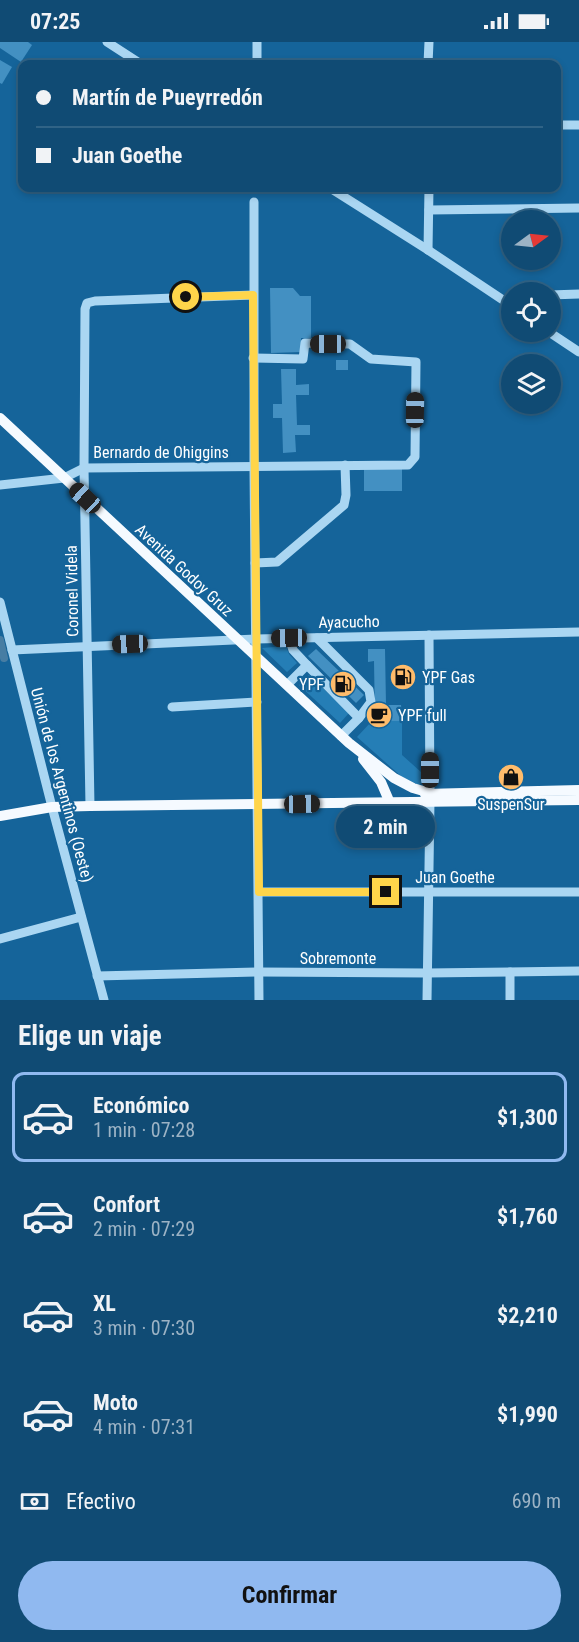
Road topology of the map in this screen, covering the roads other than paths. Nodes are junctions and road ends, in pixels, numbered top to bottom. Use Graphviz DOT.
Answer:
graph roads {
  1 [pos="106,42"];
  2 [pos="257,42"];
  3 [pos="429,42"];
  4 [pos="135,60"];
  5 [pos="257,60"];
  6 [pos="428,60"];
  7 [pos="561,125"];
  8 [pos="579,125"];
  9 [pos="336,192"];
  10 [pos="429,192"];
  11 [pos="254,201"];
  12 [pos="579,208"];
  13 [pos="429,210"];
  14 [pos="428,250"];
  15 [pos="579,294"];
  16 [pos="253,295"];
  17 [pos="561,295"];
  18 [pos="497,297"];
  19 [pos="501,297"];
  20 [pos="501,299"];
  21 [pos="561,340"];
  22 [pos="579,352"];
  23 [pos="253,358"];
  24 [pos="0,418"];
  25 [pos="345,465"];
  26 [pos="254,466"];
  27 [pos="84,468"];
  28 [pos="64,478"];
  29 [pos="0,485"];
  30 [pos="85,498"];
  31 [pos="255,563"];
  32 [pos="0,602"];
  33 [pos="579,632"];
  34 [pos="429,635"];
  35 [pos="289,638"];
  36 [pos="317,638"];
  37 [pos="256,639"];
  38 [pos="237,640"];
  39 [pos="88,646"];
  40 [pos="12,650"];
  41 [pos="256,656"];
  42 [pos="306,665"];
  43 [pos="287,685"];
  44 [pos="256,702"];
  45 [pos="172,706"];
  46 [pos="359,718"];
  47 [pos="345,739"];
  48 [pos="579,790"];
  49 [pos="430,797"];
  50 [pos="579,800"];
  51 [pos="390,803"];
  52 [pos="257,805"];
  53 [pos="90,806"];
  54 [pos="52,807"];
  55 [pos="0,816"];
  56 [pos="259,892"];
  57 [pos="428,892"];
  58 [pos="579,892"];
  59 [pos="81,917"];
  60 [pos="0,939"];
  61 [pos="579,971"];
  62 [pos="259,972"];
  63 [pos="510,972"];
  64 [pos="427,973"];
  65 [pos="97,976"];
  66 [pos="104,1000"];
  67 [pos="259,1000"];
  68 [pos="427,1000"];
  69 [pos="510,1000"];
  1 -- 4 [label="street"];
  2 -- 5 [label="street"];
  3 -- 6 [label="street"];
  7 -- 8 [label="street"];
  9 -- 14 [label="street"];
  10 -- 13 [label="street"];
  11 -- 16 [label="street"];
  12 -- 13 [label="street"];
  13 -- 14 [label="street"];
  14 -- 18 [label="street"];
  15 -- 17 [label="street"];
  16 -- 23 [label="street"];
  16 -- 27 [label="street, Coronel Videla"];
  18 -- 19 [label="street"];
  18 -- 20 [label="street"];
  21 -- 22 [label="street"];
  23 -- 25 [label="street, Bernardo de Ohiggins"];
  23 -- 26 [label="street"];
  24 -- 28 [label="main road, Avenida Godoy Gruz"];
  25 -- 26 [label="street, Bernardo de Ohiggins"];
  25 -- 31 [label="street"];
  26 -- 27 [label="street, Bernardo de Ohiggins"];
  26 -- 31 [label="street"];
  27 -- 28 [label="street, Bernardo de Ohiggins"];
  27 -- 30 [label="street, Coronel Videla"];
  28 -- 29 [label="street, Bernardo de Ohiggins"];
  28 -- 30 [label="main road, Avenida Godoy Gruz"];
  30 -- 38 [label="main road, Avenida Godoy Gruz"];
  30 -- 39 [label="street, Coronel Videla"];
  31 -- 37 [label="street"];
  32 -- 40 [label="street, Unión de los Argentinos (Oeste)"];
  33 -- 34 [label="street, Ayacucho"];
  34 -- 36 [label="street, Ayacucho"];
  34 -- 49 [label="street"];
  35 -- 36 [label="street, Ayacucho"];
  35 -- 37 [label="street, Ayacucho"];
  35 -- 42 [label="street"];
  36 -- 46 [label="street"];
  37 -- 38 [label="street, Ayacucho"];
  37 -- 41 [label="street"];
  38 -- 39 [label="street, Ayacucho"];
  38 -- 41 [label="main road, Avenida Godoy Gruz"];
  39 -- 40 [label="street, Ayacucho"];
  39 -- 53 [label="street, Coronel Videla"];
  40 -- 54 [label="street, Unión de los Argentinos (Oeste)"];
  41 -- 43 [label="main road, Avenida Godoy Gruz"];
  41 -- 44 [label="street"];
  42 -- 43 [label="street"];
  42 -- 46 [label="street"];
  43 -- 47 [label="main road, Avenida Godoy Gruz"];
  44 -- 45 [label="street"];
  44 -- 52 [label="street"];
  46 -- 47 [label="street"];
  47 -- 49 [label="main road, Avenida Godoy Gruz"];
  47 -- 51 [label="main road, Avenida Godoy Gruz"];
  48 -- 49 [label="main road"];
  49 -- 50 [label="main road"];
  49 -- 51 [label="main road"];
  49 -- 57 [label="street"];
  51 -- 52 [label="main road"];
  52 -- 53 [label="main road"];
  52 -- 56 [label="street"];
  53 -- 54 [label="main road"];
  54 -- 55 [label="main road"];
  54 -- 59 [label="street, Unión de los Argentinos (Oeste)"];
  56 -- 57 [label="street, Juan Goethe"];
  56 -- 62 [label="street"];
  57 -- 58 [label="street, Juan Goethe"];
  57 -- 64 [label="street"];
  59 -- 60 [label="street"];
  59 -- 65 [label="street, Unión de los Argentinos (Oeste)"];
  61 -- 63 [label="street, Sobremonte"];
  62 -- 64 [label="street, Sobremonte"];
  62 -- 65 [label="street, Sobremonte"];
  62 -- 67 [label="street"];
  63 -- 64 [label="street, Sobremonte"];
  63 -- 69 [label="street"];
  64 -- 68 [label="street"];
  65 -- 66 [label="street, Unión de los Argentinos (Oeste)"];
}
